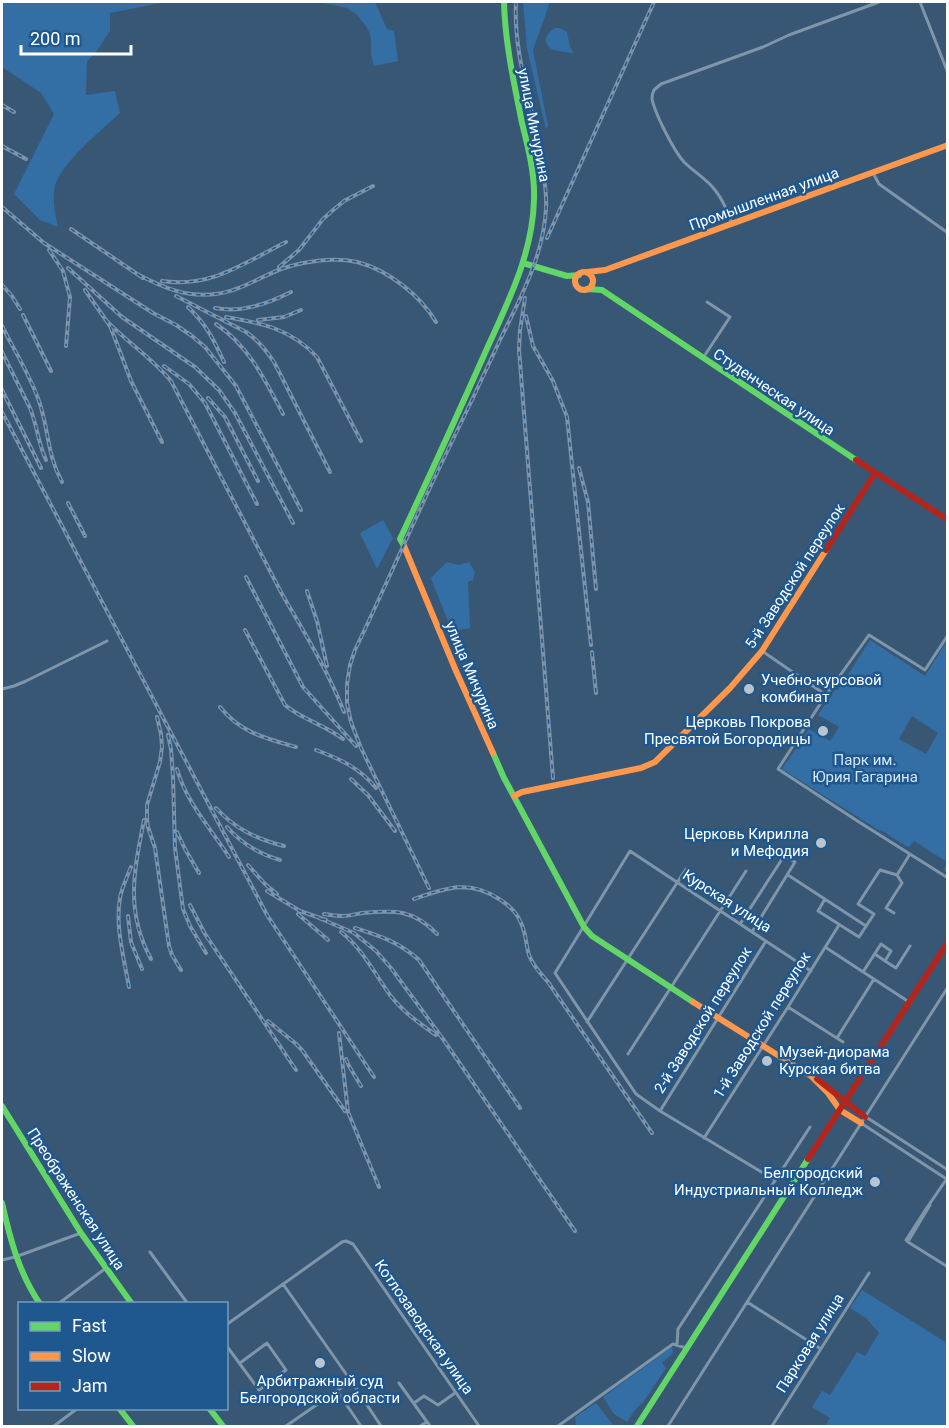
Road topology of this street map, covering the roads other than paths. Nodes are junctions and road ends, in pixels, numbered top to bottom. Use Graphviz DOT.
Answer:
graph roads {
  1 [pos="504,2"];
  2 [pos="879,2"];
  3 [pos="920,2"];
  4 [pos="948,74"];
  5 [pos="948,145"];
  6 [pos="873,172"];
  7 [pos="732,224"];
  8 [pos="948,233"];
  9 [pos="523,263"];
  10 [pos="600,271"];
  11 [pos="587,272"];
  12 [pos="579,275"];
  13 [pos="567,276"];
  14 [pos="594,280"];
  15 [pos="575,283"];
  16 [pos="586,289"];
  17 [pos="602,290"];
  18 [pos="707,302"];
  19 [pos="703,358"];
  20 [pos="868,468"];
  21 [pos="875,473"];
  22 [pos="870,482"];
  23 [pos="948,520"];
  24 [pos="948,635"];
  25 [pos="107,641"];
  26 [pos="762,651"];
  27 [pos="2,689"];
  28 [pos="826,695"];
  29 [pos="514,796"];
  30 [pos="910,854"];
  31 [pos="686,868"];
  32 [pos="746,872"];
  33 [pos="897,874"];
  34 [pos="788,875"];
  35 [pos="948,878"];
  36 [pos="678,883"];
  37 [pos="825,899"];
  38 [pos="720,911"];
  39 [pos="894,913"];
  40 [pos="740,924"];
  41 [pos="839,925"];
  42 [pos="866,926"];
  43 [pos="584,927"];
  44 [pos="752,932"];
  45 [pos="766,941"];
  46 [pos="948,942"];
  47 [pos="910,946"];
  48 [pos="825,947"];
  49 [pos="875,954"];
  50 [pos="628,960"];
  51 [pos="885,961"];
  52 [pos="811,971"];
  53 [pos="863,972"];
  54 [pos="874,979"];
  55 [pos="948,987"];
  56 [pos="672,988"];
  57 [pos="909,1002"];
  58 [pos="788,1007"];
  59 [pos="718,1018"];
  60 [pos="587,1022"];
  61 [pos="837,1038"];
  62 [pos="843,1042"];
  63 [pos="763,1047"];
  64 [pos="628,1054"];
  65 [pos="811,1076"];
  66 [pos="846,1101"];
  67 [pos="2,1106"];
  68 [pos="840,1110"];
  69 [pos="660,1111"];
  70 [pos="863,1120"];
  71 [pos="810,1127"];
  72 [pos="704,1138"];
  73 [pos="948,1170"];
  74 [pos="947,1178"];
  75 [pos="775,1180"];
  76 [pos="2,1203"];
  77 [pos="81,1233"];
  78 [pos="150,1252"];
  79 [pos="15,1257"];
  80 [pos="2,1260"];
  81 [pos="948,1267"];
  82 [pos="106,1268"];
  83 [pos="869,1274"];
  84 [pos="283,1284"];
  85 [pos="39,1302"];
  86 [pos="61,1302"];
  87 [pos="131,1302"];
  88 [pos="187,1302"];
  89 [pos="747,1302"];
  90 [pos="228,1324"];
  91 [pos="677,1345"];
  92 [pos="228,1348"];
  93 [pos="686,1348"];
  94 [pos="822,1349"];
  95 [pos="240,1363"];
  96 [pos="351,1381"];
  97 [pos="399,1383"];
  98 [pos="337,1391"];
  99 [pos="455,1393"];
  100 [pos="414,1403"];
  101 [pos="75,1410"];
  102 [pos="121,1410"];
  103 [pos="211,1410"];
  104 [pos="427,1422"];
  105 [pos="54,1426"];
  106 [pos="133,1426"];
  107 [pos="223,1426"];
  108 [pos="286,1426"];
  109 [pos="361,1426"];
  110 [pos="381,1426"];
  111 [pos="420,1426"];
  112 [pos="430,1426"];
  113 [pos="479,1426"];
  114 [pos="558,1426"];
  115 [pos="637,1426"];
  116 [pos="668,1426"];
  117 [pos="772,1426"];
  1 -- 9 [label="street, улица Мичурина"];
  2 -- 7 [label="street"];
  3 -- 4 [label="street"];
  5 -- 6 [label="street, Промышленная улица"];
  6 -- 7 [label="street, Промышленная улица"];
  6 -- 8 [label="street"];
  7 -- 10 [label="street, Промышленная улица"];
  9 -- 13 [label="street"];
  9 -- 29 [label="street, улица Мичурина"];
  10 -- 11 [label="street, Промышленная улица"];
  10 -- 14 [label="street"];
  11 -- 12 [label="street"];
  11 -- 14 [label="street"];
  12 -- 13 [label="street"];
  12 -- 15 [label="street"];
  13 -- 15 [label="street"];
  14 -- 16 [label="street"];
  14 -- 17 [label="street"];
  15 -- 16 [label="street"];
  16 -- 17 [label="street"];
  17 -- 19 [label="street, Студенческая улица"];
  18 -- 19 [label="street"];
  19 -- 20 [label="street, Студенческая улица"];
  20 -- 21 [label="street, Студенческая улица"];
  20 -- 22 [label="street"];
  21 -- 22 [label="street, 5-й Заводской переулок"];
  21 -- 23 [label="street, Студенческая улица"];
  22 -- 26 [label="street, 5-й Заводской переулок"];
  24 -- 28 [label="street"];
  25 -- 27 [label="street"];
  26 -- 28 [label="street"];
  26 -- 29 [label="street, 5-й Заводской переулок"];
  28 -- 30 [label="street"];
  29 -- 43 [label="street, улица Мичурина"];
  30 -- 33 [label="street"];
  30 -- 35 [label="street"];
  31 -- 36 [label="street"];
  32 -- 38 [label="street"];
  33 -- 39 [label="street"];
  33 -- 42 [label="street"];
  34 -- 37 [label="street"];
  34 -- 40 [label="street"];
  34 -- 44 [label="street"];
  36 -- 38 [label="street, Курская улица"];
  36 -- 43 [label="street, Курская улица"];
  36 -- 50 [label="street"];
  37 -- 41 [label="street"];
  37 -- 42 [label="street"];
  38 -- 40 [label="street, Курская улица"];
  38 -- 56 [label="street"];
  40 -- 44 [label="street, Курская улица"];
  41 -- 42 [label="street"];
  41 -- 48 [label="street, 1-й Заводской переулок"];
  43 -- 50 [label="street, улица Мичурина"];
  43 -- 60 [label="street"];
  44 -- 45 [label="street, Курская улица"];
  45 -- 52 [label="street, Курская улица"];
  45 -- 59 [label="street, 2-й Заводской переулок"];
  46 -- 57 [label="street"];
  47 -- 51 [label="street"];
  48 -- 52 [label="street, 1-й Заводской переулок"];
  48 -- 53 [label="street"];
  49 -- 51 [label="street"];
  49 -- 51 [label="street"];
  49 -- 53 [label="street"];
  50 -- 56 [label="street, улица Мичурина"];
  50 -- 60 [label="street"];
  52 -- 58 [label="street, 1-й Заводской переулок"];
  53 -- 54 [label="street"];
  54 -- 57 [label="street"];
  54 -- 61 [label="street"];
  55 -- 70 [label="street"];
  56 -- 59 [label="street, улица Мичурина"];
  56 -- 64 [label="street"];
  57 -- 66 [label="street"];
  58 -- 61 [label="street"];
  58 -- 63 [label="street, 1-й Заводской переулок"];
  59 -- 63 [label="street, улица Мичурина"];
  59 -- 69 [label="street, 2-й Заводской переулок"];
  60 -- 69 [label="street"];
  61 -- 62 [label="street"];
  63 -- 65 [label="street, улица Мичурина"];
  63 -- 72 [label="street, 1-й Заводской переулок"];
  65 -- 66 [label="street"];
  65 -- 68 [label="street, улица Мичурина"];
  66 -- 68 [label="street"];
  66 -- 70 [label="street"];
  67 -- 77 [label="street, Преображенская улица"];
  68 -- 70 [label="street, улица Мичурина"];
  68 -- 93 [label="street"];
  69 -- 72 [label="street"];
  70 -- 73 [label="street, улица Мичурина"];
  70 -- 74 [label="street, улица Мичурина"];
  70 -- 89 [label="street"];
  71 -- 75 [label="street"];
  72 -- 75 [label="street"];
  74 -- 81 [label="street"];
  75 -- 91 [label="street"];
  76 -- 79 [label="street"];
  77 -- 79 [label="street"];
  77 -- 82 [label="street, Преображенская улица"];
  78 -- 88 [label="street"];
  79 -- 80 [label="street"];
  79 -- 85 [label="street"];
  82 -- 86 [label="street"];
  82 -- 87 [label="street, Преображенская улица"];
  83 -- 94 [label="street, Парковая улица"];
  84 -- 90 [label="street"];
  84 -- 96 [label="street"];
  84 -- 99 [label="street, Котлозаводская улица"];
  89 -- 94 [label="street"];
  89 -- 116 [label="street"];
  91 -- 93 [label="street"];
  91 -- 114 [label="street"];
  92 -- 95 [label="street"];
  93 -- 115 [label="street"];
  94 -- 117 [label="street, Парковая улица"];
  95 -- 95 [label="street"];
  96 -- 98 [label="street"];
  96 -- 110 [label="street"];
  97 -- 100 [label="street"];
  98 -- 108 [label="street"];
  98 -- 109 [label="street"];
  99 -- 100 [label="street"];
  99 -- 113 [label="street, Котлозаводская улица"];
  100 -- 104 [label="street"];
  101 -- 105 [label="street"];
  102 -- 106 [label="street"];
  103 -- 107 [label="street"];
  104 -- 111 [label="street"];
  104 -- 112 [label="street"];
}
